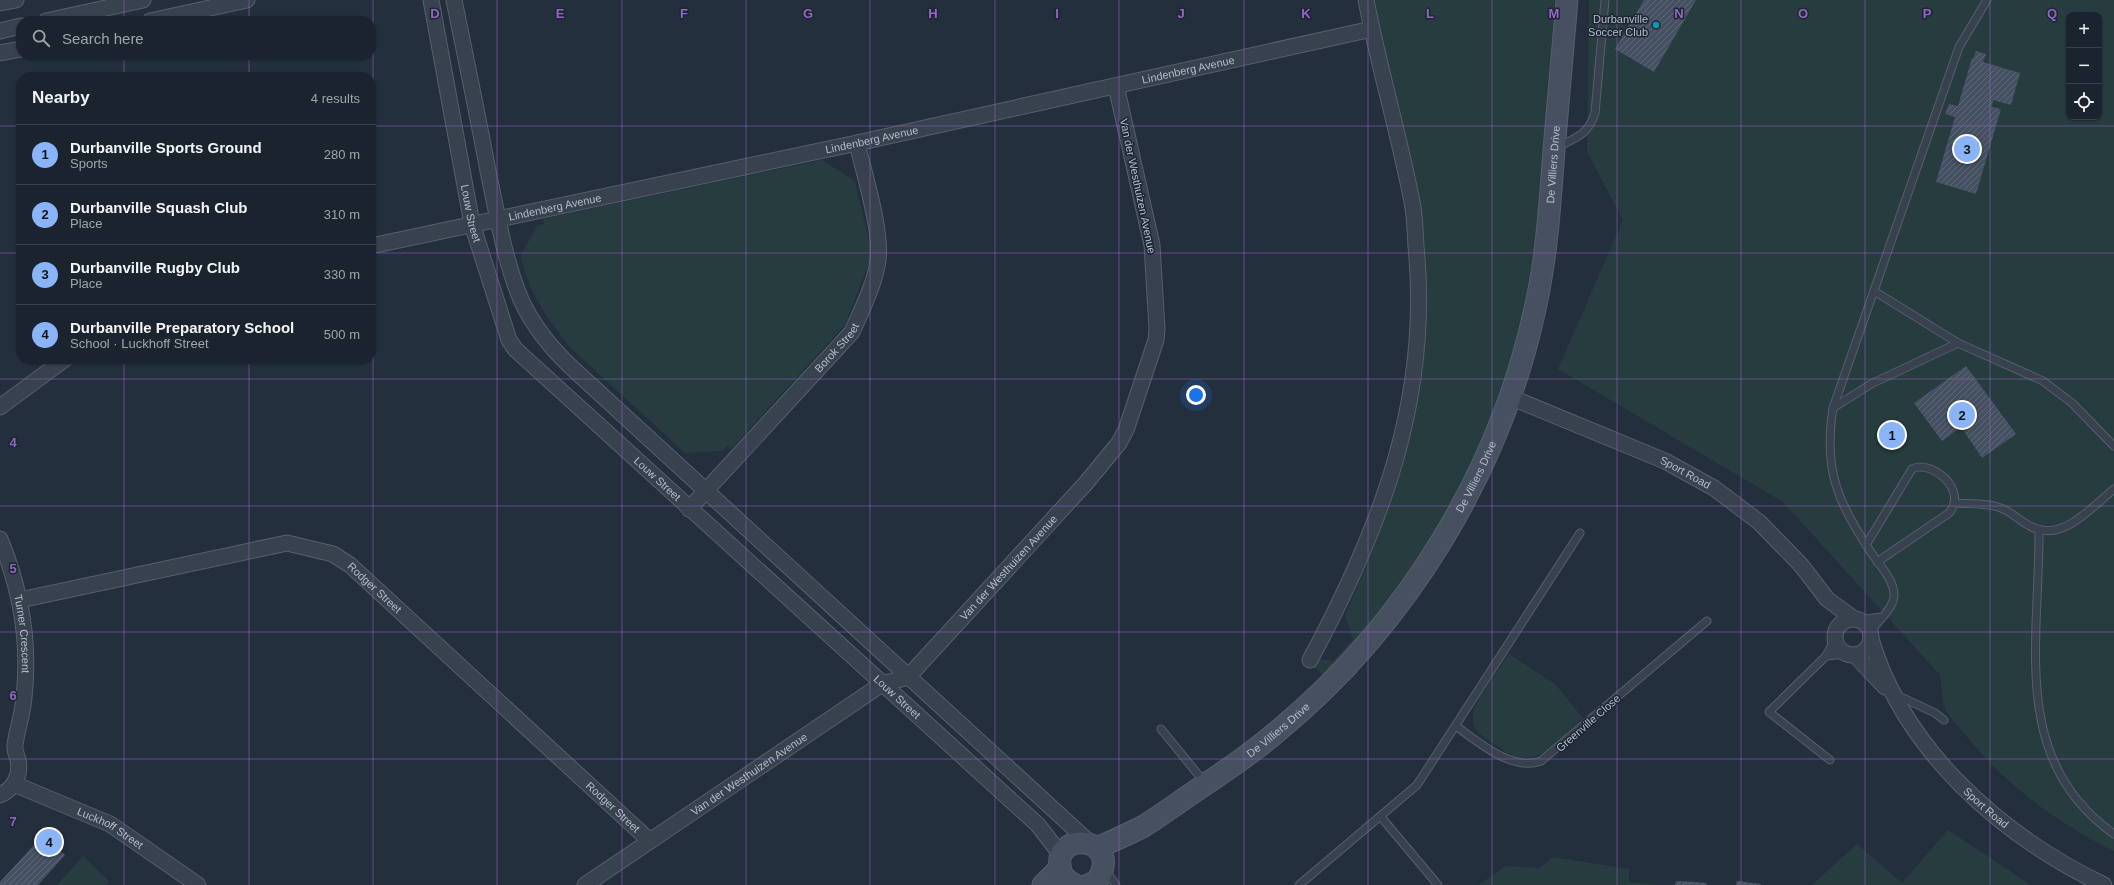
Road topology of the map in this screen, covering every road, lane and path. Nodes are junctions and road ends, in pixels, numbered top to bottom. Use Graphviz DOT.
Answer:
graph roads {
  1 [pos="16,0"];
  2 [pos="144,0"];
  3 [pos="247,0"];
  4 [pos="431,0"];
  5 [pos="454,0"];
  6 [pos="1366,0"];
  7 [pos="1567,0"];
  8 [pos="1605,0"];
  9 [pos="1987,0"];
  10 [pos="0,3"];
  11 [pos="69,16"];
  12 [pos="173,16"];
  13 [pos="16,27"];
  14 [pos="1372,29"];
  15 [pos="0,31"];
  16 [pos="16,50"];
  17 [pos="0,54"];
  18 [pos="1116,86"];
  19 [pos="857,143"];
  20 [pos="1554,148"];
  21 [pos="498,219"];
  22 [pos="472,224"];
  23 [pos="376,245"];
  24 [pos="1874,291"];
  25 [pos="1958,343"];
  26 [pos="58,364"];
  27 [pos="1510,397"];
  28 [pos="0,407"];
  29 [pos="1833,408"];
  30 [pos="2114,446"];
  31 [pos="2114,489"];
  32 [pos="706,491"];
  33 [pos="1955,503"];
  34 [pos="689,509"];
  35 [pos="2039,530"];
  36 [pos="1580,533"];
  37 [pos="0,539"];
  38 [pos="1866,545"];
  39 [pos="1878,562"];
  40 [pos="1827,599"];
  41 [pos="20,600"];
  42 [pos="1881,617"];
  43 [pos="1856,619"];
  44 [pos="1707,621"];
  45 [pos="1835,635"];
  46 [pos="1871,635"];
  47 [pos="1850,655"];
  48 [pos="1826,656"];
  49 [pos="1310,660"];
  50 [pos="908,677"];
  51 [pos="882,684"];
  52 [pos="1894,695"];
  53 [pos="1944,720"];
  54 [pos="1456,726"];
  55 [pos="1161,729"];
  56 [pos="1830,760"];
  57 [pos="14,784"];
  58 [pos="1206,784"];
  59 [pos="0,795"];
  60 [pos="1381,817"];
  61 [pos="2114,834"];
  62 [pos="650,841"];
  63 [pos="1099,855"];
  64 [pos="1076,879"];
  65 [pos="198,885"];
  66 [pos="585,885"];
  67 [pos="1043,885"];
  68 [pos="1116,885"];
  69 [pos="1299,885"];
  70 [pos="1438,885"];
  71 [pos="2104,885"];
  1 -- 10 [label="street"];
  2 -- 11 [label="street"];
  3 -- 12 [label="street"];
  4 -- 22 [label="street, Louw Street"];
  5 -- 21 [label="street, Louw Street"];
  6 -- 14 [label="street"];
  7 -- 20 [label="street, De Villiers Drive"];
  8 -- 20 [label="lane"];
  9 -- 24 [label="lane"];
  13 -- 15 [label="street"];
  14 -- 18 [label="street, Lindenberg Avenue"];
  14 -- 49 [label="street"];
  16 -- 17 [label="street"];
  18 -- 19 [label="street, Lindenberg Avenue"];
  18 -- 50 [label="street, Van der Westhuizen Avenue"];
  19 -- 21 [label="street, Lindenberg Avenue"];
  19 -- 32 [label="street, Borok Street"];
  20 -- 27 [label="street, De Villiers Drive"];
  21 -- 22 [label="street, Lindenberg Avenue"];
  21 -- 32 [label="street, Louw Street"];
  22 -- 23 [label="street, Lindenberg Avenue"];
  22 -- 34 [label="street, Louw Street"];
  24 -- 25 [label="lane"];
  24 -- 29 [label="lane"];
  25 -- 29 [label="lane"];
  25 -- 30 [label="lane"];
  26 -- 28 [label="street"];
  27 -- 40 [label="street, Sport Road"];
  27 -- 58 [label="street, De Villiers Drive"];
  29 -- 38 [label="lane"];
  31 -- 35 [label="lane"];
  32 -- 34 [label="street, Borok Street"];
  32 -- 50 [label="street, Louw Street"];
  33 -- 35 [label="lane"];
  33 -- 38 [label="lane"];
  33 -- 39 [label="lane"];
  34 -- 51 [label="street, Louw Street"];
  35 -- 61 [label="lane"];
  36 -- 54 [label="lane"];
  37 -- 41 [label="street, Turner Crescent"];
  38 -- 39 [label="lane"];
  39 -- 42 [label="lane"];
  40 -- 43 [label="street, Sport Road"];
  40 -- 45 [label="street, Sport Road"];
  41 -- 57 [label="street, Turner Crescent"];
  41 -- 62 [label="street, Rodger Street"];
  42 -- 43 [label="lane"];
  42 -- 46 [label="lane"];
  43 -- 45 [label="street"];
  43 -- 46 [label="street"];
  44 -- 54 [label="lane, Greenville Close"];
  45 -- 47 [label="street"];
  45 -- 48 [label="lane"];
  46 -- 47 [label="street"];
  46 -- 52 [label="street, Sport Road"];
  47 -- 48 [label="lane"];
  47 -- 52 [label="street, Sport Road"];
  48 -- 56 [label="lane"];
  50 -- 51 [label="street, Van der Westhuizen Avenue"];
  50 -- 63 [label="street, Louw Street"];
  51 -- 62 [label="street, Van der Westhuizen Avenue"];
  51 -- 64 [label="street, Louw Street"];
  52 -- 53 [label="lane"];
  52 -- 71 [label="street, Sport Road"];
  54 -- 60 [label="lane"];
  55 -- 58 [label="lane"];
  57 -- 59 [label="street"];
  57 -- 65 [label="street, Luckhoff Street"];
  58 -- 63 [label="street, De Villiers Drive"];
  60 -- 69 [label="lane"];
  60 -- 70 [label="lane"];
  62 -- 66 [label="street, Van der Westhuizen Avenue"];
  63 -- 64 [label="street"];
  63 -- 64 [label="street"];
  63 -- 68 [label="lane"];
  64 -- 67 [label="street"];
}
